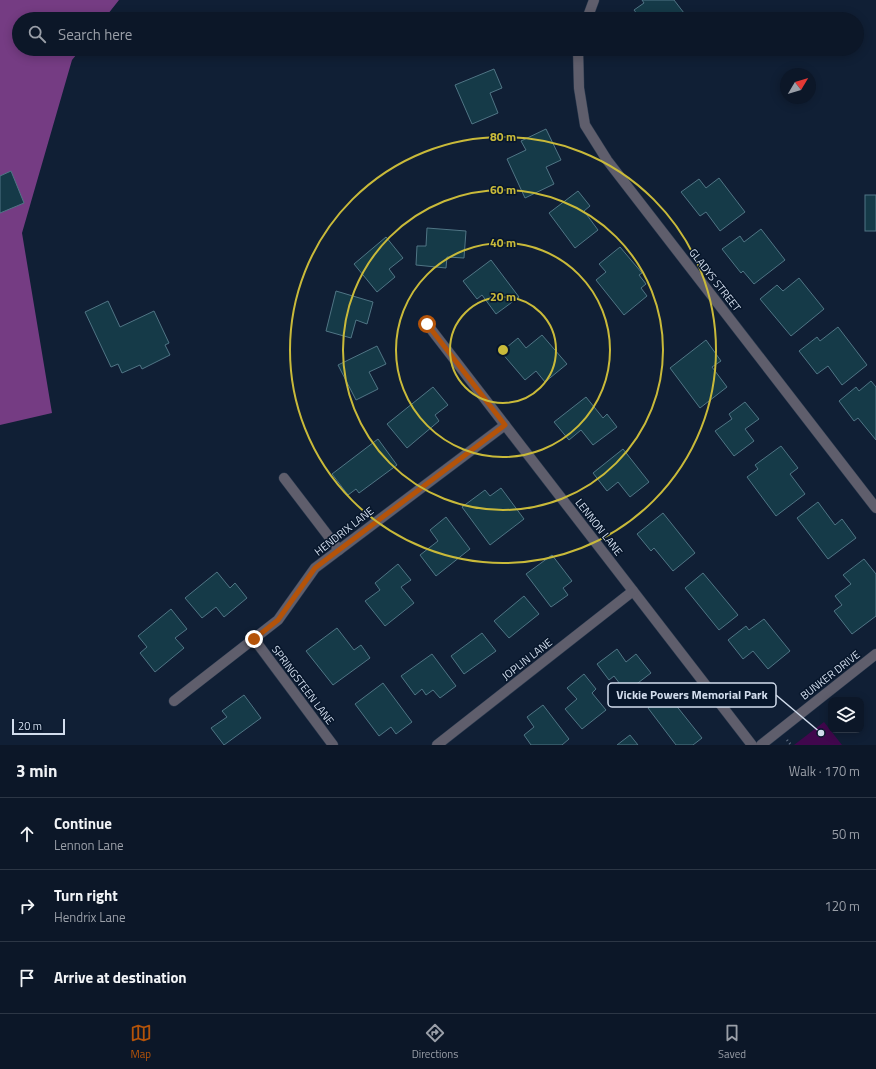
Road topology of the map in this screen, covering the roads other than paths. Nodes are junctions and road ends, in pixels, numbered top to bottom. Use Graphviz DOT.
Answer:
graph roads {
  1 [pos="594,0"];
  2 [pos="590,12"];
  3 [pos="578,56"];
  4 [pos="427,324"];
  5 [pos="505,425"];
  6 [pos="284,478"];
  7 [pos="876,508"];
  8 [pos="338,550"];
  9 [pos="633,591"];
  10 [pos="254,639"];
  11 [pos="876,654"];
  12 [pos="174,701"];
  13 [pos="333,745"];
  14 [pos="437,745"];
  15 [pos="752,745"];
  16 [pos="761,745"];
  1 -- 2 [label="street"];
  3 -- 7 [label="street, GLADYS STREET"];
  4 -- 5 [label="street, LENNON LANE"];
  5 -- 8 [label="street, HENDRIX LANE"];
  5 -- 9 [label="street, LENNON LANE"];
  6 -- 8 [label="street"];
  8 -- 10 [label="street, HENDRIX LANE"];
  9 -- 14 [label="street, JOPLIN LANE"];
  9 -- 15 [label="street, LENNON LANE"];
  10 -- 12 [label="street, HENDRIX LANE"];
  10 -- 13 [label="street, SPRINGSTEEN LANE"];
  11 -- 16 [label="street, BUNKER DRIVE"];
}
